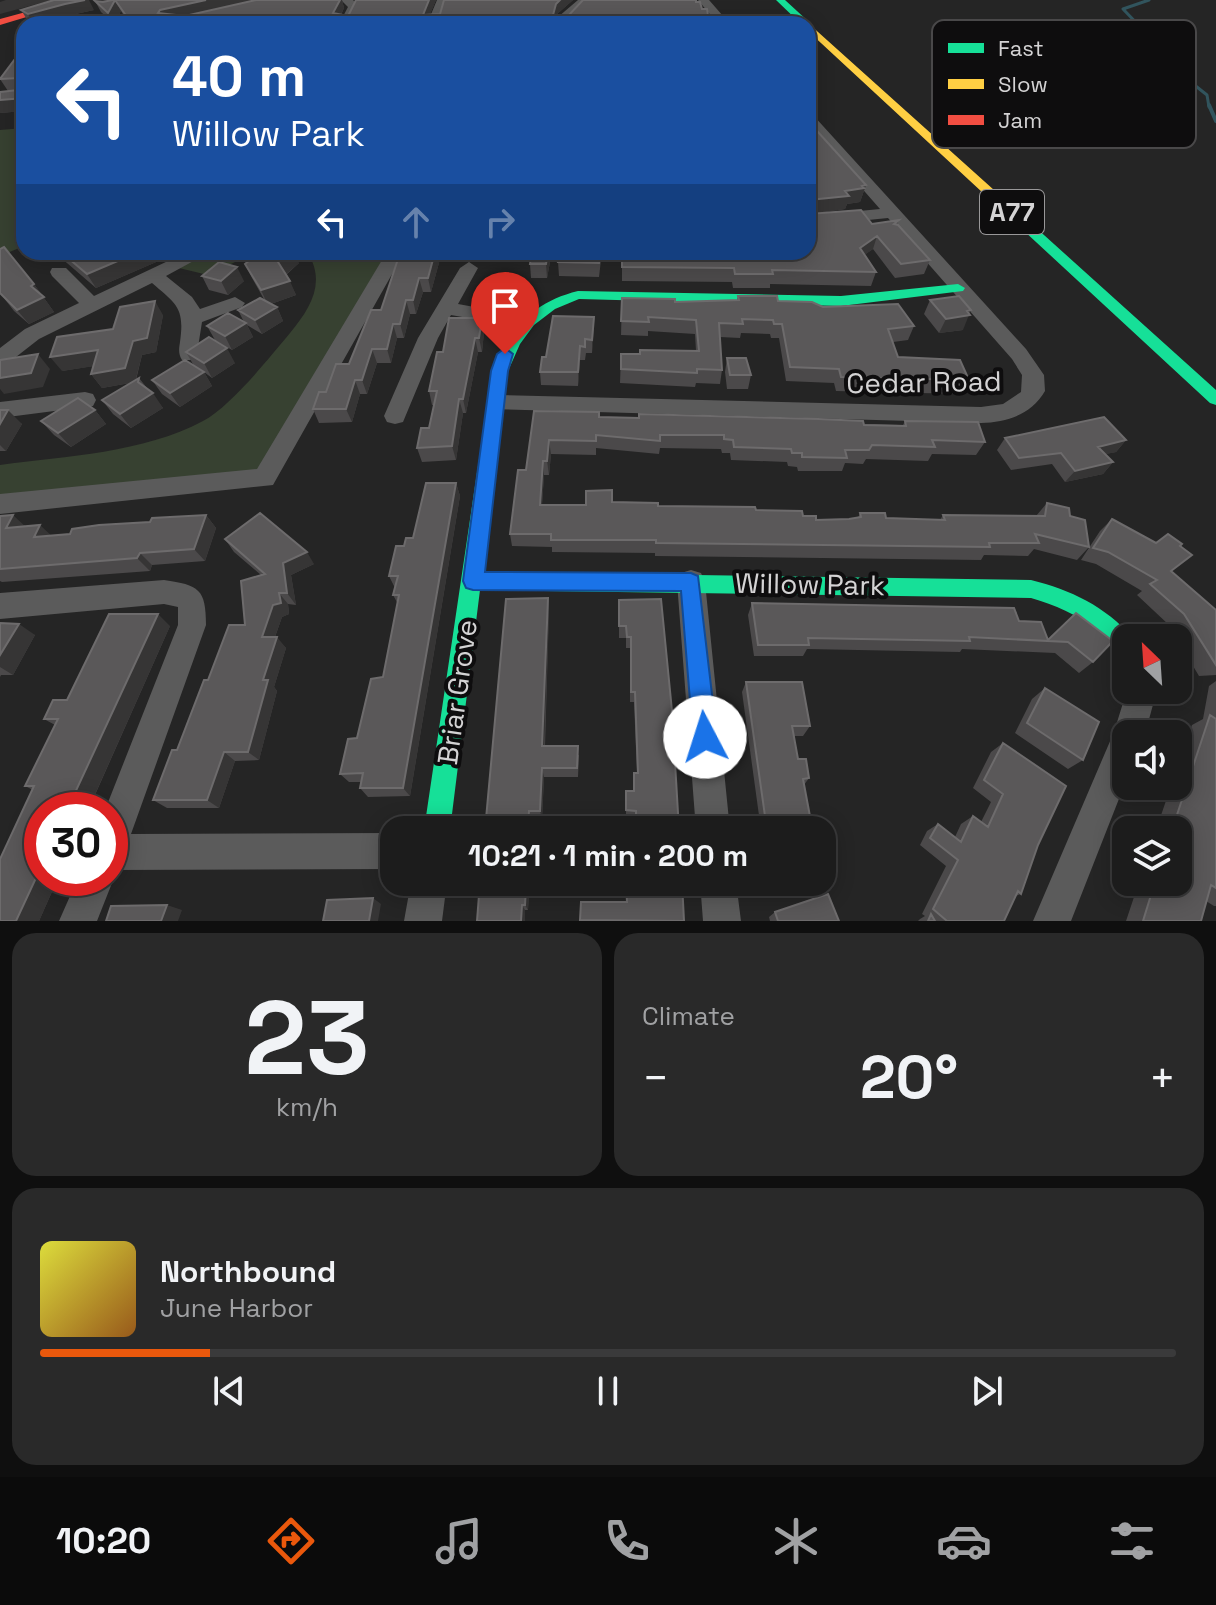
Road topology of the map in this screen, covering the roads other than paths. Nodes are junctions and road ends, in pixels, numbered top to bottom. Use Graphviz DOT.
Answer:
graph roads {
  1 [pos="346,0"];
  2 [pos="585,0"];
  3 [pos="703,0"];
  4 [pos="780,0"];
  5 [pos="82,2"];
  6 [pos="25,16"];
  7 [pos="349,16"];
  8 [pos="566,16"];
  9 [pos="717,16"];
  10 [pos="797,16"];
  11 [pos="816,33"];
  12 [pos="816,127"];
  13 [pos="932,139"];
  14 [pos="942,148"];
  15 [pos="892,213"];
  16 [pos="816,220"];
  17 [pos="184,260"];
  18 [pos="391,260"];
  19 [pos="469,268"];
  20 [pos="59,272"];
  21 [pos="153,275"];
  22 [pos="958,288"];
  23 [pos="235,303"];
  24 [pos="92,305"];
  25 [pos="446,308"];
  26 [pos="194,318"];
  27 [pos="524,322"];
  28 [pos="189,355"];
  29 [pos="0,359"];
  30 [pos="1216,399"];
  31 [pos="85,400"];
  32 [pos="497,403"];
  33 [pos="0,410"];
  34 [pos="395,416"];
  35 [pos="0,504"];
  36 [pos="473,581"];
  37 [pos="691,582"];
  38 [pos="0,606"];
  39 [pos="1112,627"];
  40 [pos="1112,775"];
  41 [pos="128,795"];
  42 [pos="439,816"];
  43 [pos="712,816"];
  44 [pos="380,851"];
  45 [pos="128,852"];
  46 [pos="88,896"];
  47 [pos="427,896"];
  48 [pos="719,896"];
  49 [pos="78,921"];
  50 [pos="423,921"];
  51 [pos="722,921"];
  52 [pos="1052,921"];
  1 -- 7 [label="street"];
  2 -- 8 [label="street"];
  3 -- 9 [label="street"];
  4 -- 10 [label="main road, A77"];
  5 -- 6 [label="main road"];
  11 -- 13 [label="main road, A77"];
  12 -- 15 [label="street, Cedar Road"];
  14 -- 30 [label="main road, A77"];
  15 -- 16 [label="street"];
  15 -- 22 [label="street, Cedar Road"];
  17 -- 21 [label="street"];
  18 -- 35 [label="street"];
  19 -- 25 [label="street"];
  20 -- 24 [label="street"];
  21 -- 24 [label="street"];
  21 -- 26 [label="street"];
  22 -- 27 [label="main road, Briar Grove"];
  22 -- 32 [label="street, Cedar Road"];
  23 -- 26 [label="street"];
  24 -- 29 [label="street"];
  25 -- 27 [label="street"];
  25 -- 34 [label="street"];
  26 -- 28 [label="street"];
  27 -- 32 [label="main road, Briar Grove"];
  31 -- 33 [label="street"];
  32 -- 36 [label="main road, Briar Grove"];
  36 -- 37 [label="main road, Willow Park"];
  36 -- 42 [label="main road, Briar Grove"];
  37 -- 39 [label="main road, Willow Park"];
  37 -- 43 [label="street"];
  38 -- 41 [label="street"];
  40 -- 52 [label="street"];
  44 -- 45 [label="street"];
  46 -- 49 [label="street"];
  47 -- 50 [label="street"];
  48 -- 51 [label="street"];
}
